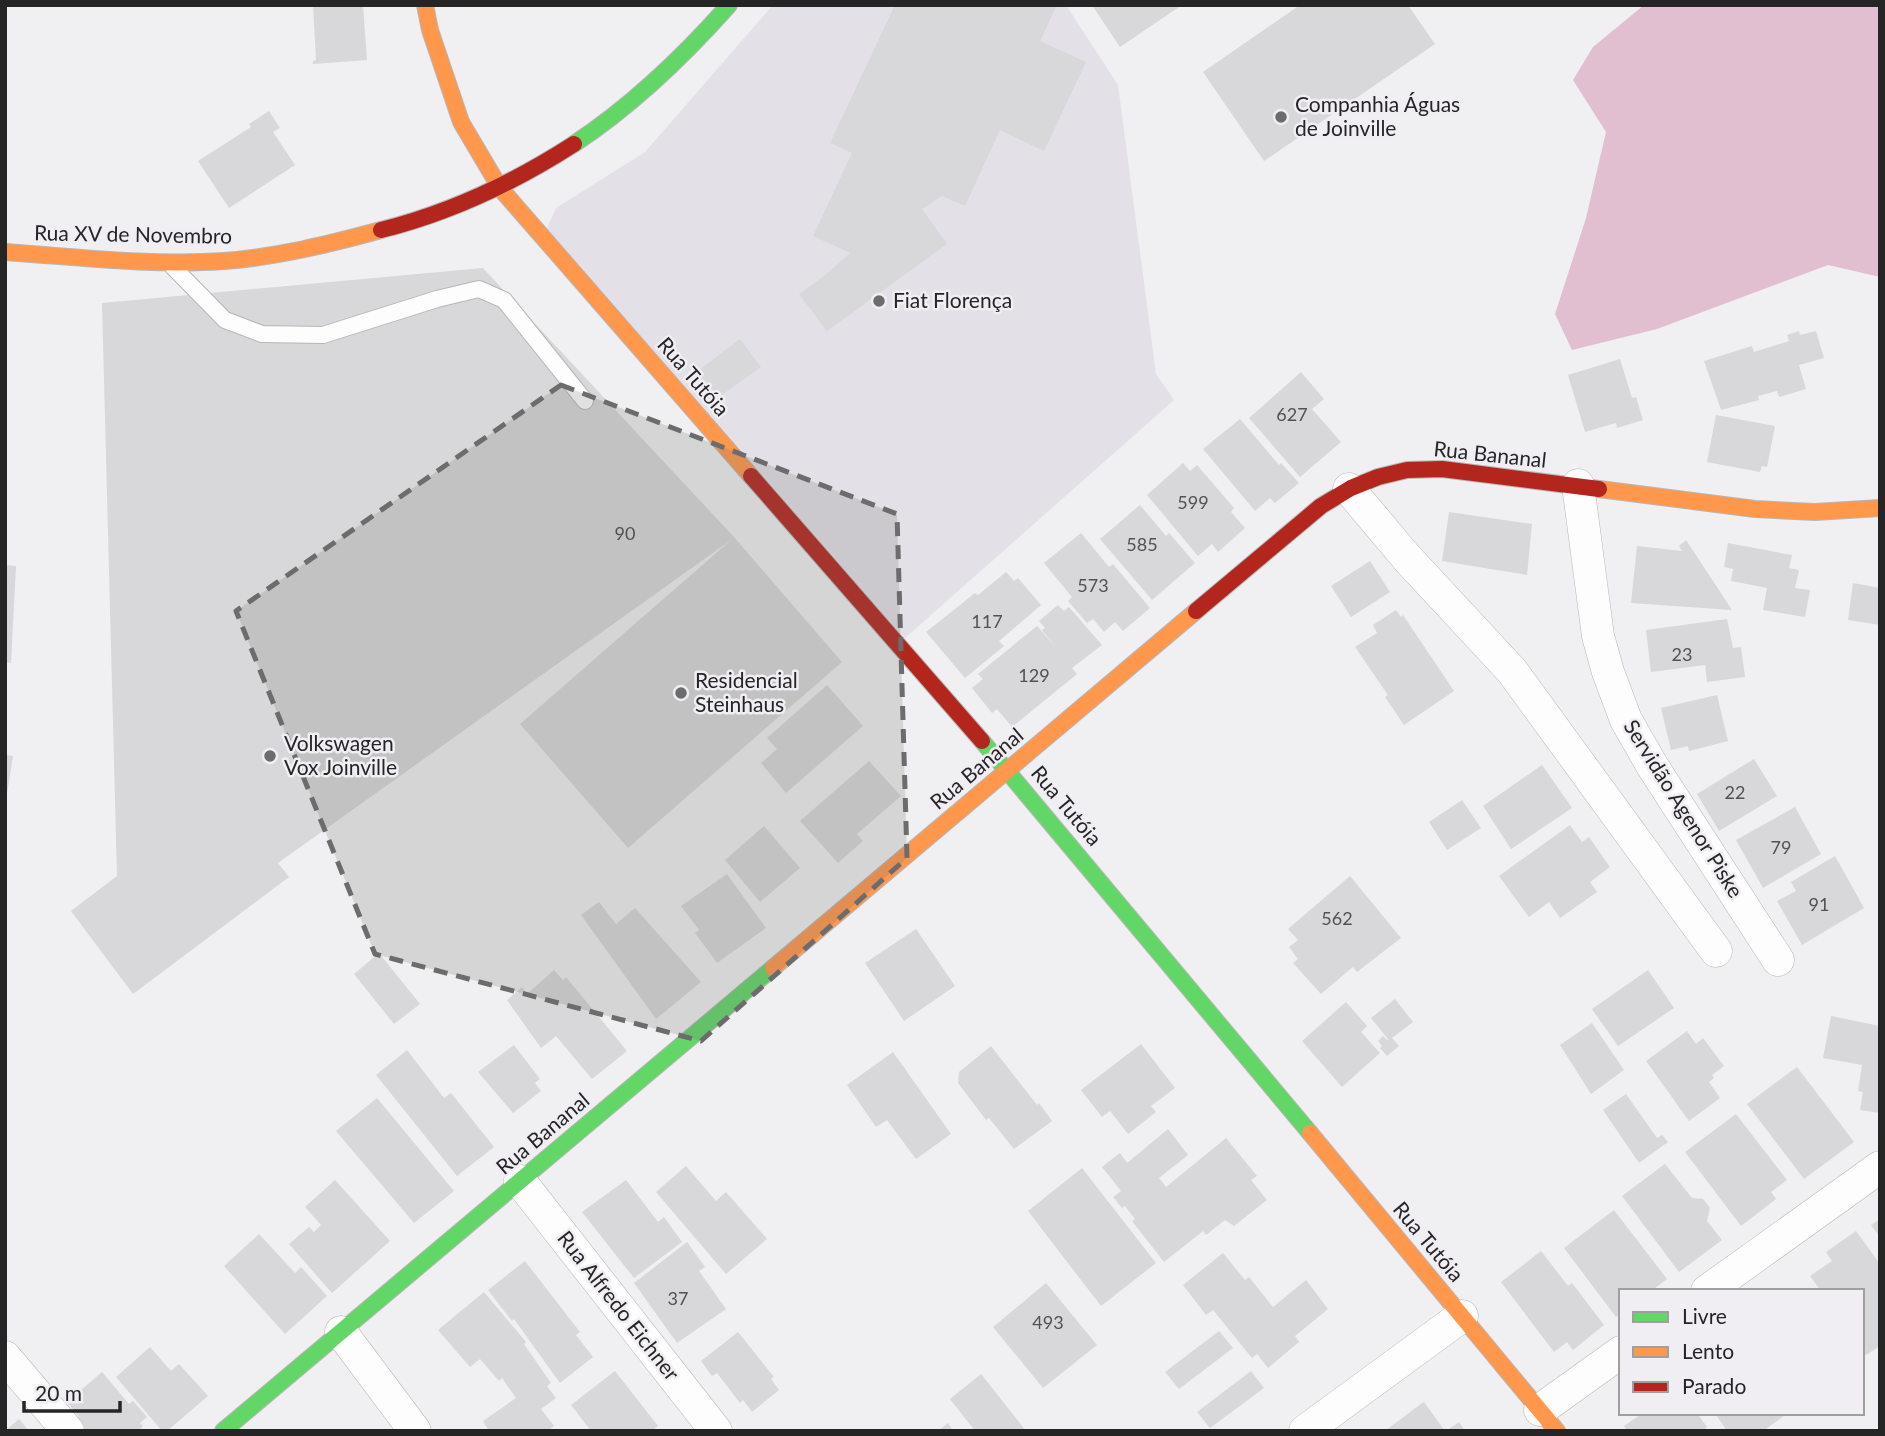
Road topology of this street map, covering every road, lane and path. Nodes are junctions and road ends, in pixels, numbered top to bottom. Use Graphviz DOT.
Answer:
graph roads {
  1 [pos="425,5"];
  2 [pos="729,5"];
  3 [pos="500,188"];
  4 [pos="5,252"];
  5 [pos="167,260"];
  6 [pos="585,401"];
  7 [pos="1578,485"];
  8 [pos="1349,489"];
  9 [pos="1880,508"];
  10 [pos="1009,770"];
  11 [pos="1716,951"];
  12 [pos="1777,960"];
  13 [pos="1880,1167"];
  14 [pos="520,1181"];
  15 [pos="1710,1289"];
  16 [pos="1462,1316"];
  17 [pos="341,1332"];
  18 [pos="1619,1354"];
  19 [pos="5,1357"];
  20 [pos="1548,1420"];
  21 [pos="68,1431"];
  22 [pos="223,1431"];
  23 [pos="415,1431"];
  24 [pos="716,1431"];
  25 [pos="1305,1431"];
  1 -- 3 [label="street, Rua Tutóia"];
  2 -- 3 [label="street, Rua XV de Novembro"];
  3 -- 5 [label="street, Rua XV de Novembro"];
  3 -- 10 [label="street, Rua Tutóia"];
  4 -- 5 [label="street, Rua XV de Novembro"];
  5 -- 6 [label="lane"];
  7 -- 8 [label="street, Rua Bananal"];
  7 -- 9 [label="street, Rua Bananal"];
  7 -- 12 [label="street, Servidão Agenor Piske"];
  8 -- 10 [label="street, Rua Bananal"];
  8 -- 11 [label="street"];
  10 -- 14 [label="street, Rua Bananal"];
  10 -- 16 [label="street, Rua Tutóia"];
  13 -- 15 [label="street"];
  14 -- 17 [label="street, Rua Bananal"];
  14 -- 24 [label="street, Rua Alfredo Eichner"];
  16 -- 20 [label="street, Rua Tutóia"];
  16 -- 25 [label="street"];
  17 -- 22 [label="street, Rua Bananal"];
  17 -- 23 [label="street"];
  18 -- 20 [label="street"];
  19 -- 21 [label="street"];
}
